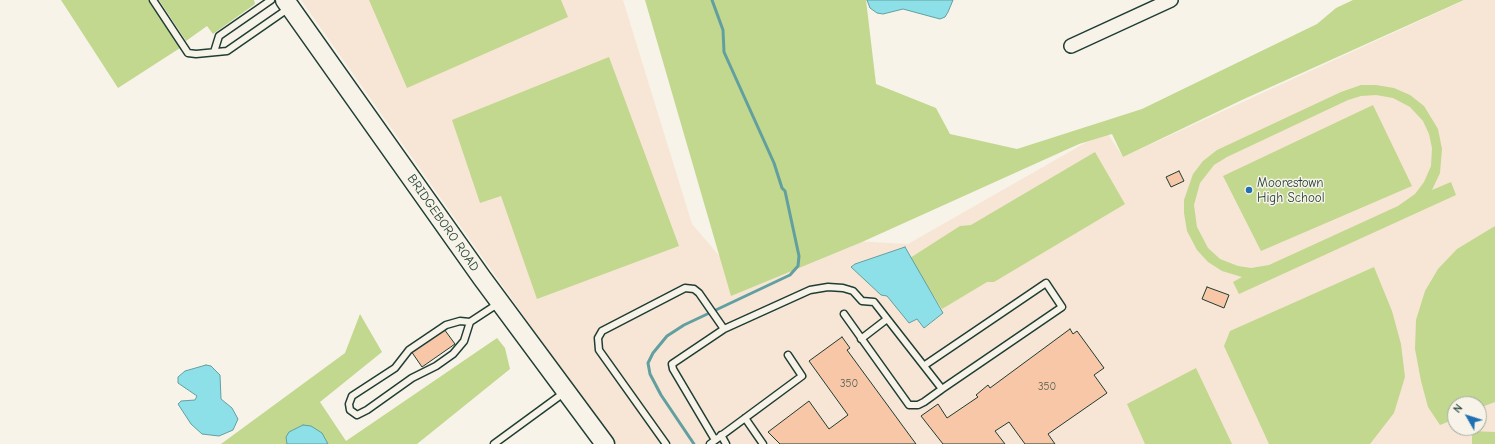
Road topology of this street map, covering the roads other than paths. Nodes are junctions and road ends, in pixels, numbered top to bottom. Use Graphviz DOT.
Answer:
graph roads {
  1 [pos="153,0"];
  2 [pos="271,0"];
  3 [pos="1171,0"];
  4 [pos="288,4"];
  5 [pos="1071,46"];
  6 [pos="214,52"];
  7 [pos="500,302"];
  8 [pos="844,314"];
  9 [pos="887,319"];
  10 [pos="470,322"];
  11 [pos="724,329"];
  12 [pos="861,339"];
  13 [pos="788,355"];
  14 [pos="925,365"];
  15 [pos="942,389"];
  16 [pos="566,391"];
  17 [pos="745,418"];
  18 [pos="718,437"];
  19 [pos="494,444"];
  20 [pos="605,444"];
  21 [pos="666,444"];
  22 [pos="710,444"];
  23 [pos="726,444"];
  24 [pos="763,444"];
  1 -- 6 [label="lane"];
  2 -- 6 [label="lane"];
  3 -- 5 [label="street"];
  4 -- 6 [label="lane"];
  4 -- 7 [label="main road, BRIDGEBORO ROAD"];
  7 -- 10 [label="lane"];
  7 -- 16 [label="main road, BRIDGEBORO ROAD"];
  8 -- 12 [label="lane"];
  9 -- 11 [label="lane"];
  9 -- 12 [label="lane"];
  9 -- 14 [label="lane"];
  10 -- 10 [label="lane"];
  11 -- 18 [label="lane"];
  11 -- 21 [label="lane"];
  12 -- 15 [label="lane"];
  13 -- 17 [label="lane"];
  14 -- 15 [label="lane"];
  14 -- 15 [label="lane"];
  16 -- 19 [label="lane"];
  16 -- 20 [label="main road, BRIDGEBORO ROAD"];
  17 -- 18 [label="lane"];
  17 -- 24 [label="lane"];
  18 -- 22 [label="lane"];
  18 -- 23 [label="lane"];
}
